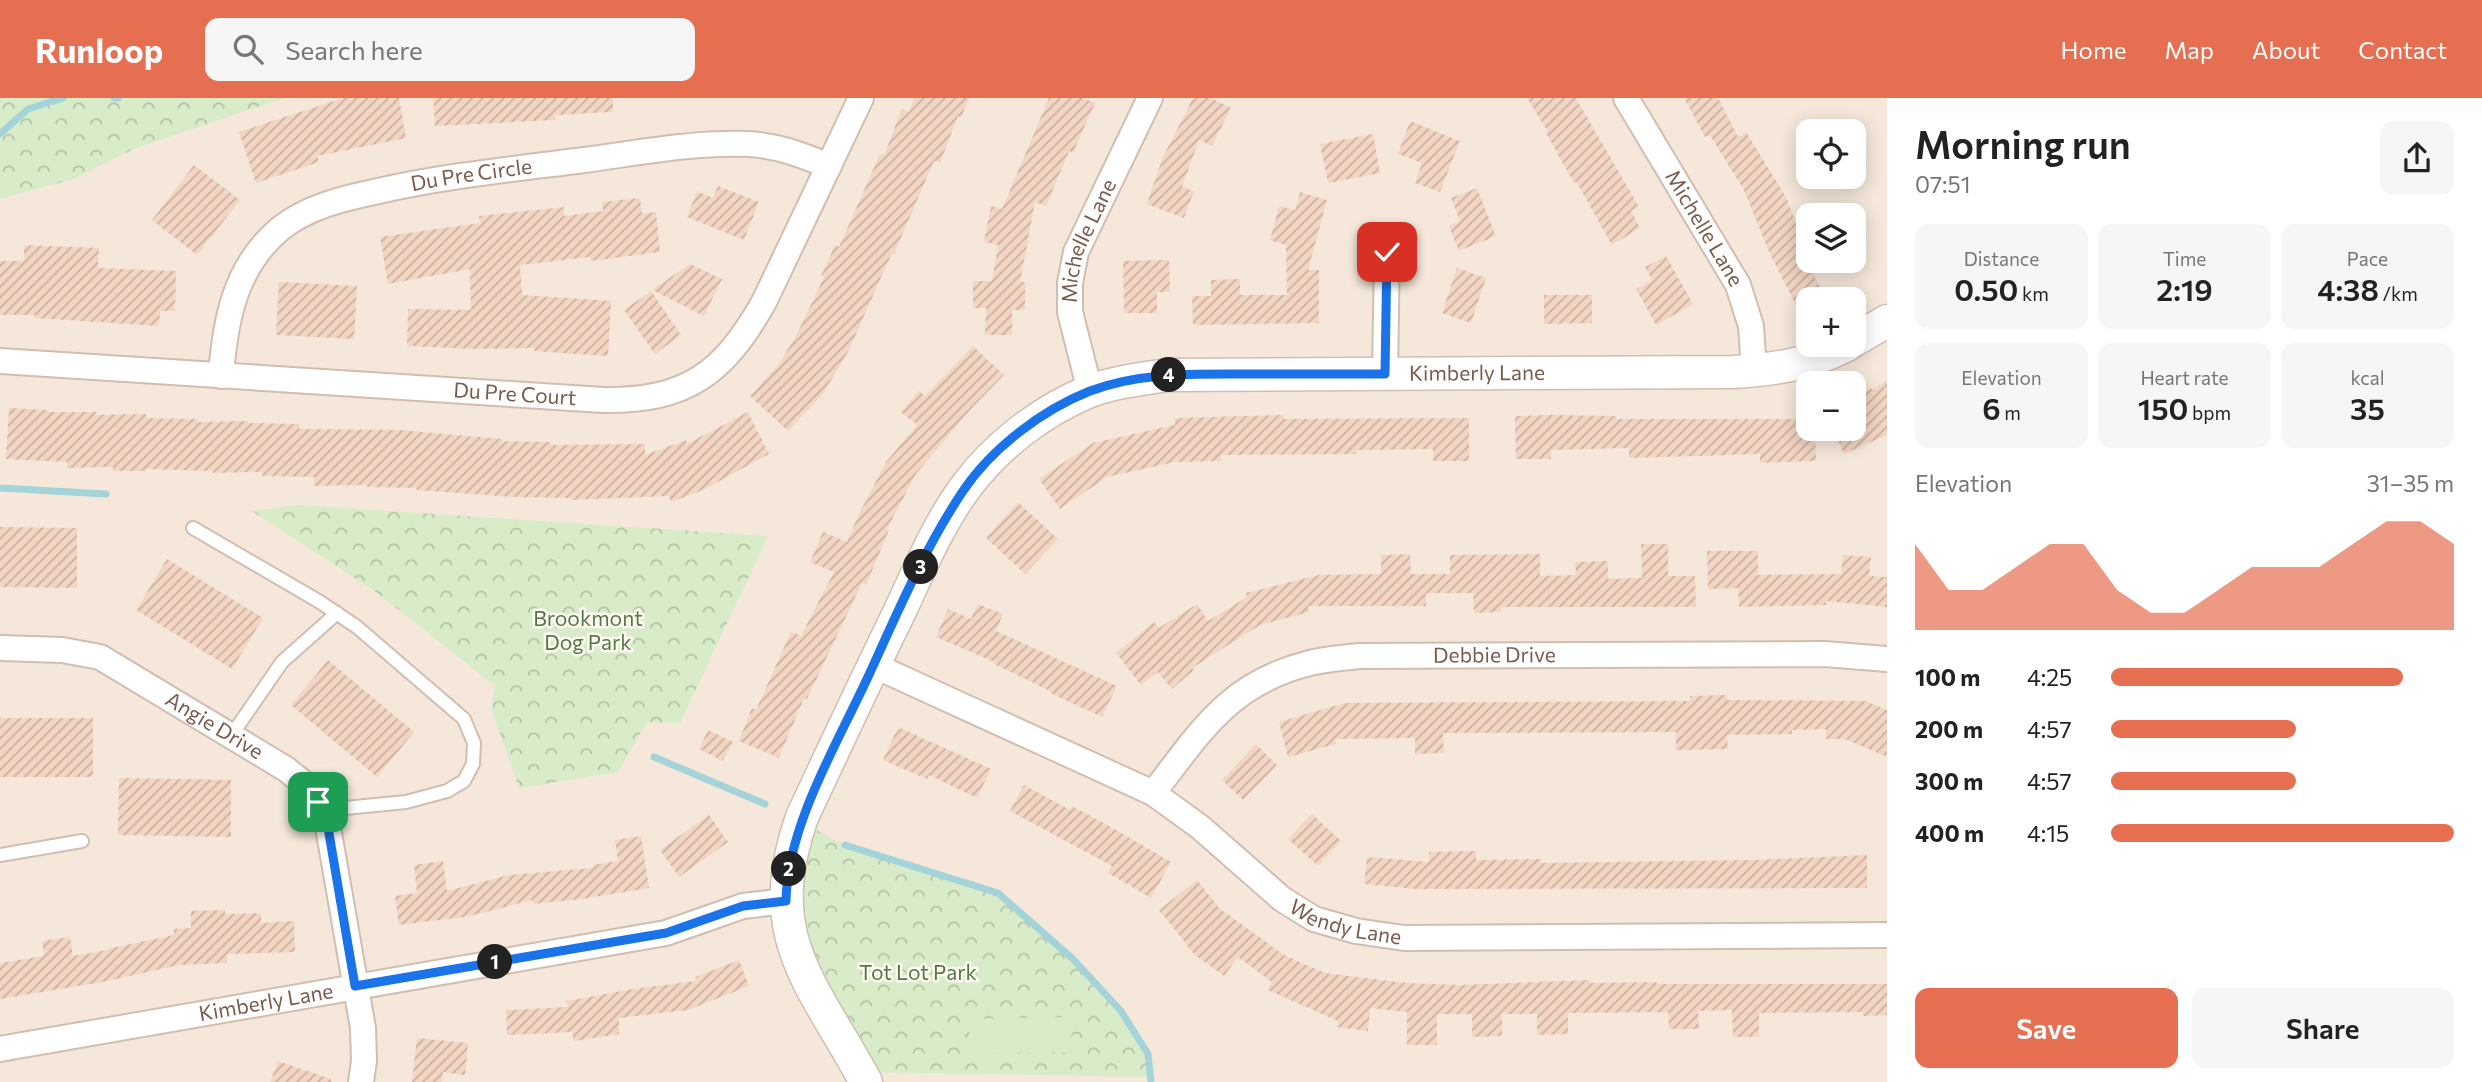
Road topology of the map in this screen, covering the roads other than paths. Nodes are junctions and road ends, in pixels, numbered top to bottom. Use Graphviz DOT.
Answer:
graph roads {
  1 [pos="861,98"];
  2 [pos="1150,98"];
  3 [pos="1626,98"];
  4 [pos="828,166"];
  5 [pos="1387,252"];
  6 [pos="1887,321"];
  7 [pos="1866,333"];
  8 [pos="1823,357"];
  9 [pos="0,361"];
  10 [pos="1754,370"];
  11 [pos="1385,374"];
  12 [pos="221,376"];
  13 [pos="1090,391"];
  14 [pos="192,528"];
  15 [pos="337,613"];
  16 [pos="0,648"];
  17 [pos="1887,659"];
  18 [pos="873,665"];
  19 [pos="231,736"];
  20 [pos="1153,793"];
  21 [pos="325,810"];
  22 [pos="82,841"];
  23 [pos="0,855"];
  24 [pos="786,901"];
  25 [pos="1887,935"];
  26 [pos="355,986"];
  27 [pos="0,1049"];
  28 [pos="361,1082"];
  29 [pos="866,1082"];
  1 -- 4 [label="street, Du Pre Court"];
  2 -- 13 [label="street, Michelle Lane"];
  3 -- 10 [label="street, Michelle Lane"];
  4 -- 12 [label="street, Du Pre Circle"];
  4 -- 12 [label="street, Du Pre Court"];
  5 -- 11 [label="street"];
  6 -- 7 [label="street"];
  8 -- 10 [label="street, Kimberly Lane"];
  9 -- 12 [label="street, Du Pre Court"];
  10 -- 11 [label="street, Kimberly Lane"];
  11 -- 13 [label="street, Kimberly Lane"];
  13 -- 18 [label="street, Kimberly Lane"];
  14 -- 15 [label="lane"];
  15 -- 19 [label="lane"];
  15 -- 21 [label="lane"];
  16 -- 19 [label="street, Angie Drive"];
  17 -- 20 [label="street, Debbie Drive"];
  18 -- 20 [label="street, Wendy Lane"];
  18 -- 24 [label="street, Kimberly Lane"];
  19 -- 21 [label="street, Angie Drive"];
  20 -- 25 [label="street, Wendy Lane"];
  21 -- 26 [label="street, Angie Drive"];
  22 -- 23 [label="lane"];
  24 -- 26 [label="street, Kimberly Lane"];
  24 -- 29 [label="street"];
  26 -- 27 [label="street, Kimberly Lane"];
  26 -- 28 [label="street, Angie Drive"];
}
